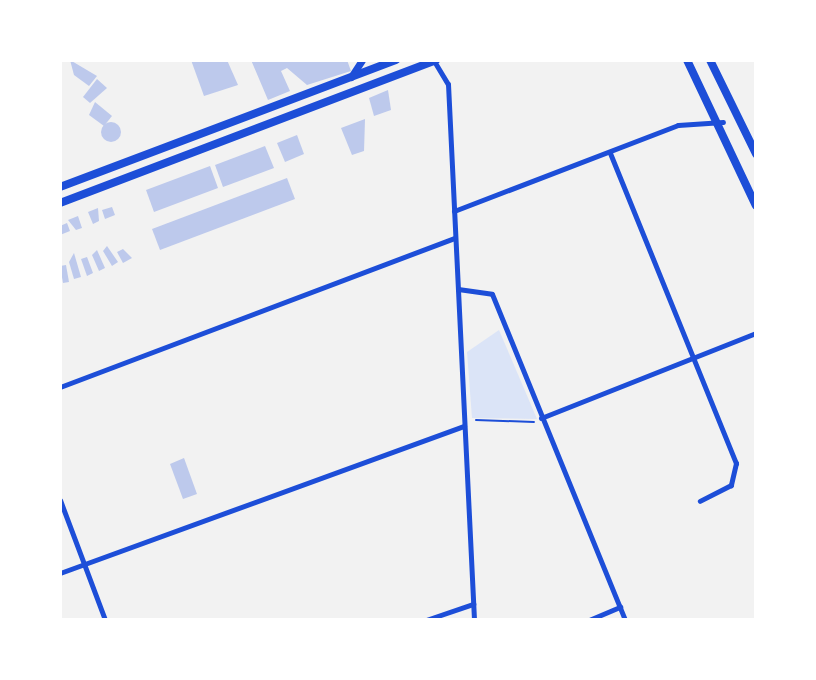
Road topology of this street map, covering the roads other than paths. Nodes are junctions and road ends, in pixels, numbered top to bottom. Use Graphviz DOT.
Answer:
graph roads {
  1 [pos="362,60"];
  2 [pos="396,60"];
  3 [pos="435,60"];
  4 [pos="687,60"];
  5 [pos="710,60"];
  6 [pos="377,64"];
  7 [pos="351,77"];
  8 [pos="361,89"];
  9 [pos="723,122"];
  10 [pos="610,153"];
  11 [pos="756,154"];
  12 [pos="60,187"];
  13 [pos="60,203"];
  14 [pos="756,206"];
  15 [pos="454,211"];
  16 [pos="455,238"];
  17 [pos="458,289"];
  18 [pos="756,333"];
  19 [pos="692,359"];
  20 [pos="60,387"];
  21 [pos="539,420"];
  22 [pos="464,426"];
  23 [pos="60,500"];
  24 [pos="700,501"];
  25 [pos="84,563"];
  26 [pos="60,573"];
  27 [pos="473,604"];
  28 [pos="620,607"];
  29 [pos="105,620"];
  30 [pos="426,620"];
  31 [pos="474,620"];
  32 [pos="589,620"];
  33 [pos="625,620"];
  1 -- 7 [label="main road"];
  2 -- 6 [label="highway"];
  3 -- 8 [label="highway"];
  3 -- 15 [label="street"];
  4 -- 9 [label="highway"];
  5 -- 11 [label="highway"];
  6 -- 7 [label="highway"];
  6 -- 8 [label="highway"];
  7 -- 12 [label="highway"];
  8 -- 13 [label="highway"];
  9 -- 10 [label="street"];
  9 -- 14 [label="highway"];
  10 -- 15 [label="street"];
  10 -- 19 [label="street"];
  15 -- 16 [label="street"];
  16 -- 17 [label="street"];
  16 -- 20 [label="street"];
  17 -- 21 [label="street"];
  17 -- 22 [label="street"];
  18 -- 19 [label="street"];
  19 -- 21 [label="street"];
  19 -- 24 [label="street"];
  21 -- 28 [label="street"];
  22 -- 25 [label="street"];
  22 -- 27 [label="street"];
  23 -- 25 [label="street"];
  25 -- 26 [label="street"];
  25 -- 29 [label="street"];
  27 -- 30 [label="street"];
  27 -- 31 [label="street"];
  28 -- 32 [label="street"];
  28 -- 33 [label="street"];
}
